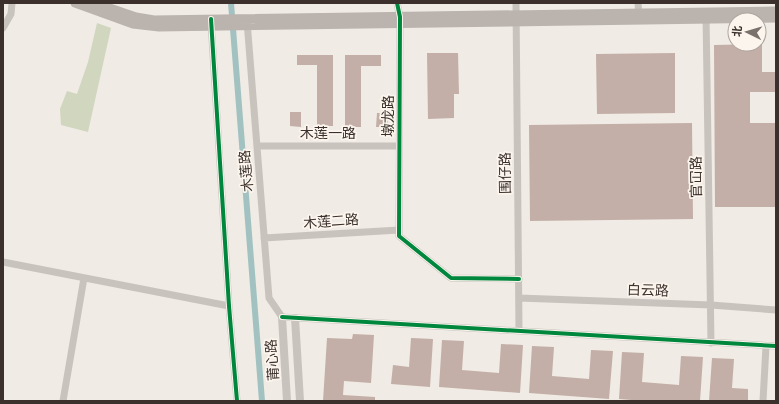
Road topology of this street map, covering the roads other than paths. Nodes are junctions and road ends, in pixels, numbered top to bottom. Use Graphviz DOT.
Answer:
graph roads {
  1 [pos="12,3"];
  2 [pos="75,3"];
  3 [pos="95,3"];
  4 [pos="397,3"];
  5 [pos="516,3"];
  6 [pos="638,3"];
  7 [pos="776,11"];
  8 [pos="706,15"];
  9 [pos="639,16"];
  10 [pos="516,18"];
  11 [pos="776,18"];
  12 [pos="400,20"];
  13 [pos="247,22"];
  14 [pos="216,23"];
  15 [pos="3,28"];
  16 [pos="257,146"];
  17 [pos="399,146"];
  18 [pos="399,230"];
  19 [pos="264,238"];
  20 [pos="3,262"];
  21 [pos="84,278"];
  22 [pos="519,279"];
  23 [pos="519,298"];
  24 [pos="711,305"];
  25 [pos="229,306"];
  26 [pos="776,310"];
  27 [pos="282,317"];
  28 [pos="295,318"];
  29 [pos="519,331"];
  30 [pos="712,342"];
  31 [pos="766,346"];
  32 [pos="776,346"];
  33 [pos="63,401"];
  34 [pos="237,401"];
  35 [pos="287,401"];
  36 [pos="300,401"];
  37 [pos="763,401"];
  1 -- 15 [label="street"];
  2 -- 14 [label="main road"];
  3 -- 14 [label="main road"];
  4 -- 12 [label="street, 墩龙路"];
  5 -- 10 [label="street, 围仔路"];
  6 -- 9 [label="street"];
  7 -- 8 [label="main road"];
  8 -- 9 [label="main road"];
  8 -- 11 [label="main road"];
  8 -- 24 [label="street, 官冚路"];
  9 -- 10 [label="main road"];
  10 -- 12 [label="main road"];
  10 -- 22 [label="street, 围仔路"];
  12 -- 13 [label="main road"];
  12 -- 17 [label="street, 墩龙路"];
  13 -- 14 [label="main road"];
  13 -- 16 [label="street, 木莲路"];
  14 -- 25 [label="street"];
  16 -- 17 [label="street, 木莲一路"];
  16 -- 19 [label="street, 木莲路"];
  17 -- 18 [label="street, 墩龙路"];
  18 -- 19 [label="street, 木莲二路"];
  18 -- 22 [label="street"];
  19 -- 27 [label="street, 木莲路"];
  20 -- 21 [label="street"];
  21 -- 25 [label="street"];
  21 -- 33 [label="street"];
  22 -- 23 [label="street, 围仔路"];
  23 -- 24 [label="street, 白云路"];
  23 -- 29 [label="street, 围仔路"];
  24 -- 26 [label="street, 白云路"];
  24 -- 30 [label="street, 官冚路"];
  25 -- 34 [label="street"];
  27 -- 28 [label="street"];
  27 -- 35 [label="street, 莆心路"];
  28 -- 29 [label="street"];
  28 -- 36 [label="street, 莆心路"];
  29 -- 30 [label="street"];
  30 -- 31 [label="street"];
  31 -- 32 [label="street"];
  31 -- 37 [label="street"];
}
